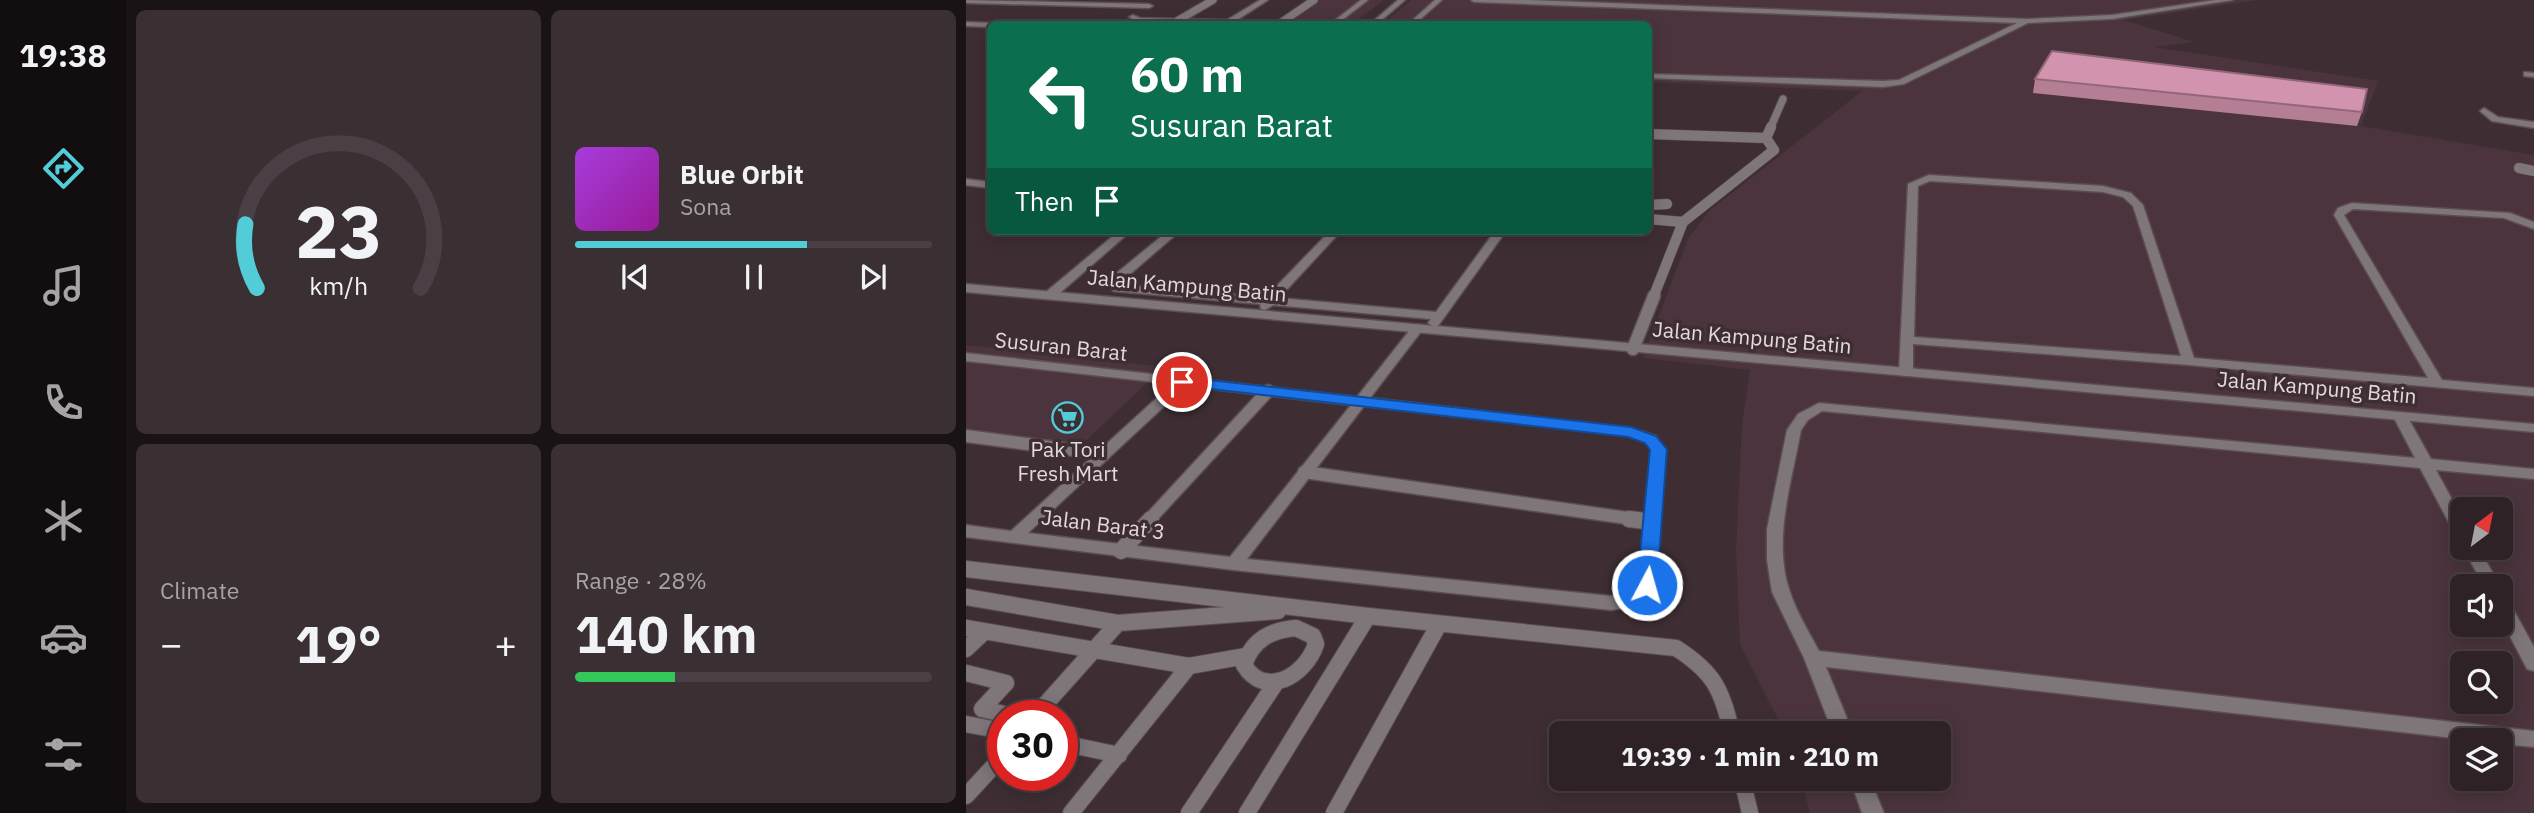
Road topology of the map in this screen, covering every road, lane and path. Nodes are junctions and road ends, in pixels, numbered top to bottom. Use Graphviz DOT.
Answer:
graph roads {
  1 [pos="1161,0"];
  2 [pos="1213,0"];
  3 [pos="1265,0"];
  4 [pos="1314,0"];
  5 [pos="1365,0"];
  6 [pos="1402,0"];
  7 [pos="1439,0"];
  8 [pos="1474,0"];
  9 [pos="1718,0"];
  10 [pos="2230,0"];
  11 [pos="966,1"];
  12 [pos="993,1"];
  13 [pos="1149,6"];
  14 [pos="1712,10"];
  15 [pos="1177,21"];
  16 [pos="1231,21"];
  17 [pos="1283,21"];
  18 [pos="1337,21"];
  19 [pos="1377,21"];
  20 [pos="1414,21"];
  21 [pos="2026,21"];
  22 [pos="966,24"];
  23 [pos="987,25"];
  24 [pos="1652,76"];
  25 [pos="1783,99"];
  26 [pos="2484,111"];
  27 [pos="2534,125"];
  28 [pos="1652,134"];
  29 [pos="1766,138"];
  30 [pos="2519,168"];
  31 [pos="2534,171"];
  32 [pos="966,182"];
  33 [pos="987,185"];
  34 [pos="1667,204"];
  35 [pos="1652,205"];
  36 [pos="1652,219"];
  37 [pos="1683,222"];
  38 [pos="2534,226"];
  39 [pos="1121,235"];
  40 [pos="1170,235"];
  41 [pos="1332,235"];
  42 [pos="1498,235"];
  43 [pos="966,288"];
  44 [pos="1050,295"];
  45 [pos="1265,307"];
  46 [pos="1439,316"];
  47 [pos="1423,330"];
  48 [pos="1908,340"];
  49 [pos="1633,349"];
  50 [pos="966,357"];
  51 [pos="2189,361"];
  52 [pos="1906,372"];
  53 [pos="1182,382"];
  54 [pos="2438,384"];
  55 [pos="1268,391"];
  56 [pos="2534,392"];
  57 [pos="1361,402"];
  58 [pos="2400,416"];
  59 [pos="2534,428"];
  60 [pos="966,436"];
  61 [pos="1104,454"];
  62 [pos="2426,464"];
  63 [pos="1304,472"];
  64 [pos="2534,474"];
  65 [pos="2450,509"];
  66 [pos="1653,522"];
  67 [pos="966,531"];
  68 [pos="1014,537"];
  69 [pos="1121,551"];
  70 [pos="1234,564"];
  71 [pos="966,569"];
  72 [pos="966,597"];
  73 [pos="1309,609"];
  74 [pos="1368,616"];
  75 [pos="1118,623"];
  76 [pos="1439,624"];
  77 [pos="2513,625"];
  78 [pos="966,628"];
  79 [pos="1296,628"];
  80 [pos="984,632"];
  81 [pos="966,649"];
  82 [pos="1094,652"];
  83 [pos="1246,656"];
  84 [pos="1813,657"];
  85 [pos="2534,664"];
  86 [pos="1189,666"];
  87 [pos="966,673"];
  88 [pos="1277,681"];
  89 [pos="990,700"];
  90 [pos="1050,700"];
  91 [pos="1729,721"];
  92 [pos="1838,721"];
  93 [pos="966,724"];
  94 [pos="987,728"];
  95 [pos="2534,739"];
  96 [pos="1078,746"];
  97 [pos="1119,755"];
  98 [pos="987,773"];
  99 [pos="1745,791"];
  100 [pos="1865,791"];
  101 [pos="966,796"];
  102 [pos="1071,813"];
  103 [pos="1189,813"];
  104 [pos="1247,813"];
  105 [pos="1334,813"];
  106 [pos="1750,813"];
  107 [pos="1873,813"];
  1 -- 13 [label="street"];
  2 -- 15 [label="lane"];
  3 -- 16 [label="street"];
  4 -- 17 [label="lane"];
  5 -- 18 [label="street"];
  6 -- 19 [label="street"];
  7 -- 20 [label="street"];
  8 -- 14 [label="street"];
  9 -- 14 [label="street"];
  10 -- 21 [label="street"];
  11 -- 12 [label="street"];
  12 -- 13 [label="street"];
  13 -- 15 [label="street"];
  14 -- 21 [label="street"];
  21 -- 24 [label="street"];
  22 -- 23 [label="street"];
  25 -- 29 [label="lane"];
  26 -- 27 [label="street"];
  28 -- 29 [label="lane"];
  29 -- 37 [label="lane"];
  30 -- 31 [label="lane"];
  32 -- 33 [label="street"];
  34 -- 35 [label="lane"];
  36 -- 37 [label="lane"];
  37 -- 49 [label="lane"];
  38 -- 54 [label="street"];
  39 -- 44 [label="street"];
  40 -- 45 [label="street"];
  41 -- 45 [label="street"];
  42 -- 46 [label="street"];
  43 -- 44 [label="street, Jalan Kampung Batin"];
  44 -- 45 [label="street, Jalan Kampung Batin"];
  45 -- 46 [label="street"];
  45 -- 47 [label="street, Jalan Kampung Batin"];
  46 -- 47 [label="street"];
  47 -- 49 [label="street, Jalan Kampung Batin"];
  47 -- 57 [label="street"];
  48 -- 51 [label="street"];
  48 -- 51 [label="street"];
  48 -- 52 [label="street"];
  49 -- 52 [label="street, Jalan Kampung Batin"];
  50 -- 53 [label="street, Susuran Barat"];
  51 -- 54 [label="street"];
  52 -- 58 [label="street, Jalan Kampung Batin"];
  53 -- 55 [label="street, Susuran Barat"];
  53 -- 61 [label="street"];
  54 -- 56 [label="street"];
  55 -- 57 [label="street, Susuran Barat"];
  55 -- 69 [label="lane"];
  57 -- 63 [label="street"];
  57 -- 66 [label="street, Susuran Barat"];
  58 -- 59 [label="street, Jalan Kampung Batin"];
  58 -- 62 [label="street"];
  60 -- 61 [label="lane"];
  61 -- 68 [label="street"];
  62 -- 64 [label="street"];
  62 -- 65 [label="street"];
  62 -- 84 [label="street"];
  63 -- 66 [label="lane"];
  63 -- 70 [label="street"];
  66 -- 70 [label="street, Jalan Barat 3"];
  67 -- 68 [label="street, Jalan Barat 3"];
  68 -- 69 [label="street, Jalan Barat 3"];
  69 -- 70 [label="street, Jalan Barat 3"];
  71 -- 73 [label="lane"];
  72 -- 75 [label="lane"];
  73 -- 74 [label="lane"];
  73 -- 75 [label="lane"];
  73 -- 79 [label="lane"];
  74 -- 76 [label="lane"];
  74 -- 104 [label="lane"];
  75 -- 82 [label="lane"];
  76 -- 91 [label="lane"];
  76 -- 105 [label="lane"];
  77 -- 85 [label="street"];
  78 -- 80 [label="lane"];
  79 -- 83 [label="lane"];
  79 -- 88 [label="lane"];
  80 -- 81 [label="lane"];
  80 -- 82 [label="lane"];
  82 -- 86 [label="lane"];
  82 -- 90 [label="lane"];
  83 -- 86 [label="lane"];
  83 -- 88 [label="lane"];
  84 -- 92 [label="street"];
  84 -- 95 [label="street"];
  86 -- 97 [label="lane"];
  87 -- 89 [label="lane"];
  88 -- 103 [label="lane"];
  93 -- 94 [label="lane"];
  96 -- 97 [label="lane"];
  97 -- 102 [label="lane"];
  98 -- 101 [label="lane"];
  99 -- 106 [label="lane"];
  100 -- 107 [label="street"];
}
